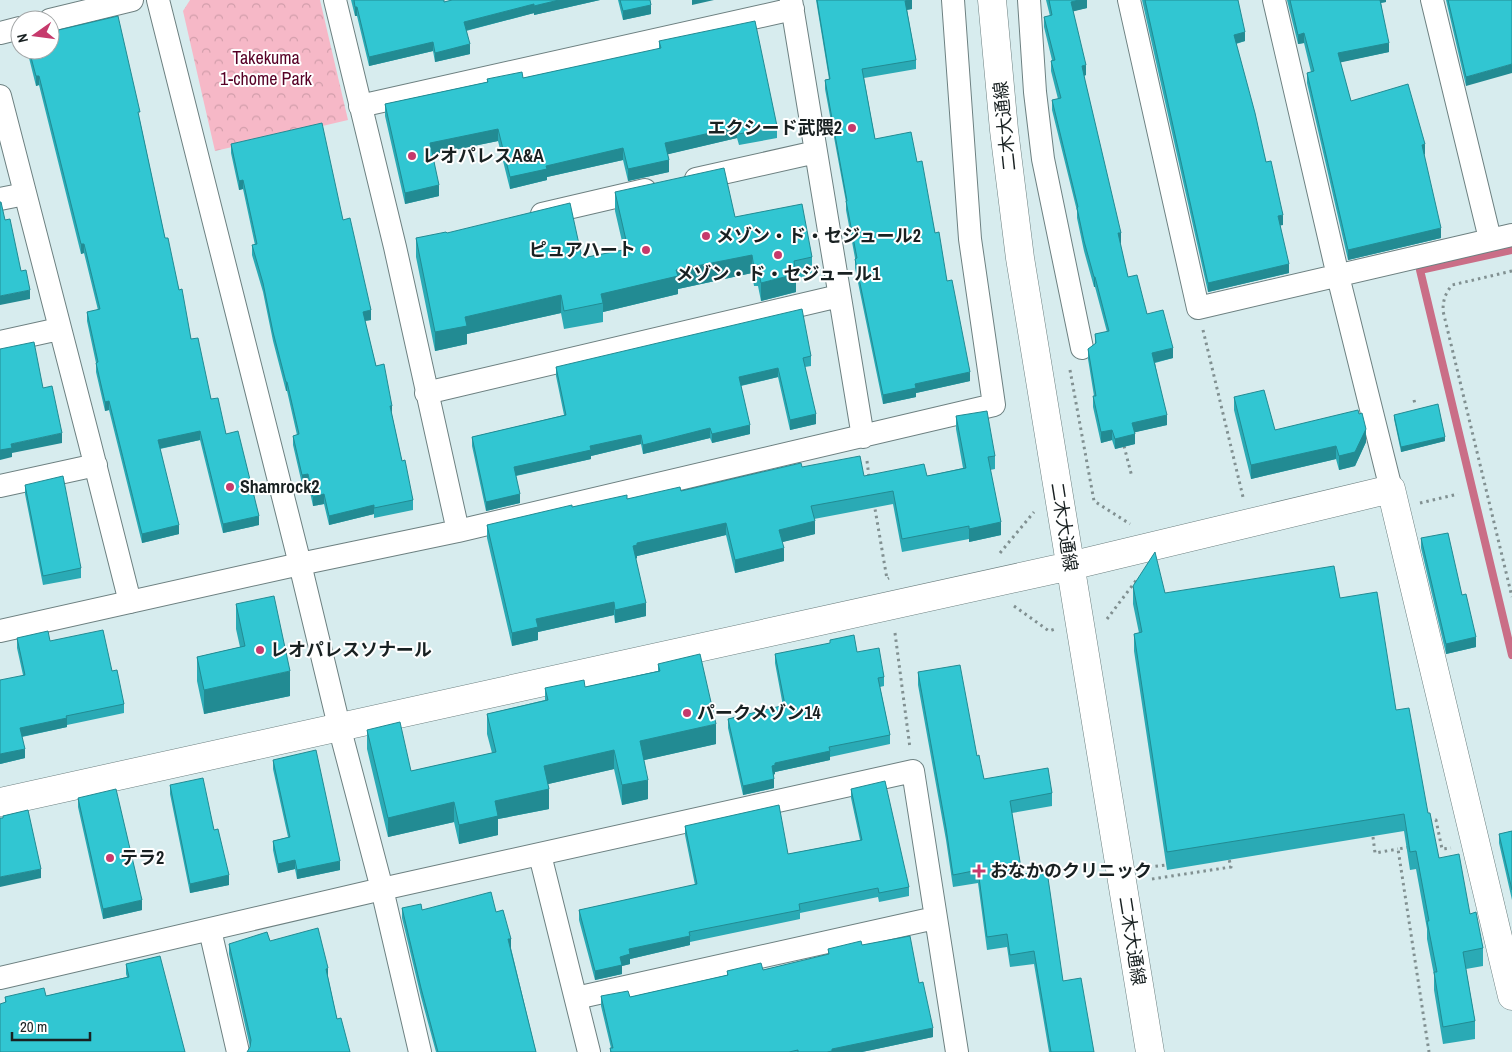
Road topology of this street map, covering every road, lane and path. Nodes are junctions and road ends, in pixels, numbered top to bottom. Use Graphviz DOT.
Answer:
graph roads {
  1 [pos="132,0"];
  2 [pos="158,0"];
  3 [pos="335,0"];
  4 [pos="953,0"];
  5 [pos="992,0"];
  6 [pos="1029,0"];
  7 [pos="1129,0"];
  8 [pos="1274,0"];
  9 [pos="1432,0"];
  10 [pos="792,4"];
  11 [pos="60,18"];
  12 [pos="0,96"];
  13 [pos="360,106"];
  14 [pos="816,152"];
  15 [pos="25,194"];
  16 [pos="0,199"];
  17 [pos="520,219"];
  18 [pos="1512,234"];
  19 [pos="1490,239"];
  20 [pos="1512,271"];
  21 [pos="1338,276"];
  22 [pos="839,296"];
  23 [pos="1198,308"];
  24 [pos="59,329"];
  25 [pos="0,342"];
  26 [pos="1082,348"];
  27 [pos="426,393"];
  28 [pos="862,437"];
  29 [pos="1124,446"];
  30 [pos="96,464"];
  31 [pos="1132,477"];
  32 [pos="870,482"];
  33 [pos="0,486"];
  34 [pos="1391,489"];
  35 [pos="1458,494"];
  36 [pos="874,501"];
  37 [pos="1244,501"];
  38 [pos="1416,504"];
  39 [pos="458,531"];
  40 [pos="300,564"];
  41 [pos="1070,566"];
  42 [pos="1143,571"];
  43 [pos="896,577"];
  44 [pos="1512,597"];
  45 [pos="130,602"];
  46 [pos="1010,602"];
  47 [pos="1099,620"];
  48 [pos="894,628"];
  49 [pos="1058,629"];
  50 [pos="0,631"];
  51 [pos="339,726"];
  52 [pos="913,771"];
  53 [pos="0,802"];
  54 [pos="1373,836"];
  55 [pos="1408,840"];
  56 [pos="1398,849"];
  57 [pos="540,855"];
  58 [pos="1229,859"];
  59 [pos="1166,865"];
  60 [pos="1149,867"];
  61 [pos="1152,879"];
  62 [pos="382,889"];
  63 [pos="935,918"];
  64 [pos="210,930"];
  65 [pos="0,978"];
  66 [pos="1512,996"];
  67 [pos="576,998"];
  68 [pos="238,1052"];
  69 [pos="420,1052"];
  70 [pos="588,1052"];
  71 [pos="956,1052"];
  72 [pos="1150,1052"];
  73 [pos="1429,1052"];
  1 -- 11 [label="street"];
  2 -- 40 [label="street"];
  3 -- 13 [label="street"];
  4 -- 28 [label="street"];
  5 -- 41 [label="street, 二木大通線"];
  6 -- 26 [label="street"];
  7 -- 23 [label="street"];
  8 -- 21 [label="street"];
  9 -- 19 [label="street"];
  10 -- 13 [label="street"];
  10 -- 14 [label="street"];
  12 -- 15 [label="street"];
  13 -- 27 [label="street"];
  14 -- 17 [label="street"];
  14 -- 22 [label="street"];
  15 -- 16 [label="street"];
  15 -- 24 [label="street"];
  18 -- 19 [label="street"];
  19 -- 21 [label="street"];
  20 -- 44 [label="path"];
  21 -- 23 [label="street"];
  21 -- 34 [label="street"];
  22 -- 27 [label="street"];
  22 -- 28 [label="street"];
  23 -- 37 [label="path"];
  24 -- 25 [label="street"];
  24 -- 30 [label="street"];
  27 -- 39 [label="street"];
  28 -- 32 [label="path"];
  28 -- 39 [label="street"];
  29 -- 31 [label="path"];
  30 -- 33 [label="street"];
  30 -- 45 [label="street"];
  34 -- 41 [label="street"];
  34 -- 66 [label="street"];
  35 -- 38 [label="path"];
  36 -- 43 [label="path"];
  39 -- 40 [label="street"];
  40 -- 45 [label="street"];
  40 -- 51 [label="street"];
  41 -- 51 [label="street"];
  41 -- 72 [label="street, 二木大通線"];
  42 -- 47 [label="path"];
  45 -- 50 [label="street"];
  46 -- 49 [label="path"];
  48 -- 52 [label="path"];
  51 -- 53 [label="street"];
  51 -- 62 [label="street"];
  52 -- 57 [label="street"];
  52 -- 63 [label="street"];
  54 -- 56 [label="path"];
  55 -- 56 [label="path"];
  56 -- 73 [label="path"];
  57 -- 62 [label="street"];
  57 -- 67 [label="street"];
  58 -- 61 [label="path"];
  59 -- 60 [label="path"];
  62 -- 64 [label="street"];
  62 -- 69 [label="street"];
  63 -- 67 [label="street"];
  63 -- 71 [label="street"];
  64 -- 65 [label="street"];
  64 -- 68 [label="street"];
  67 -- 70 [label="street"];
}
